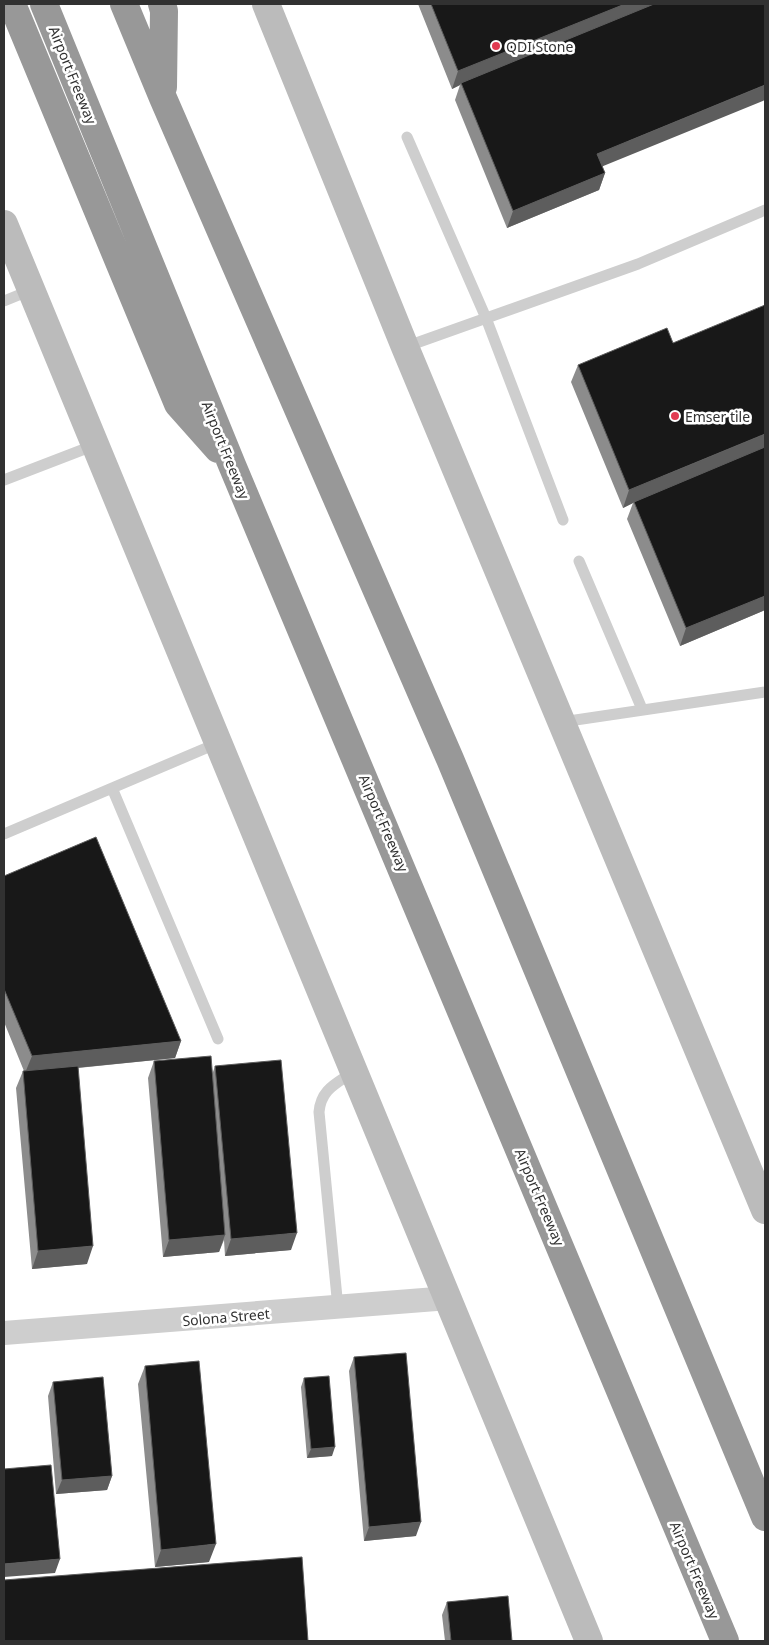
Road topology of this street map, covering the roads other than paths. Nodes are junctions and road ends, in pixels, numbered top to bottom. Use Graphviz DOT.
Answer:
graph roads {
  1 [pos="12,4"];
  2 [pos="44,4"];
  3 [pos="124,4"];
  4 [pos="162,4"];
  5 [pos="266,4"];
  6 [pos="163,98"];
  7 [pos="407,137"];
  8 [pos="765,210"];
  9 [pos="4,224"];
  10 [pos="31,290"];
  11 [pos="4,301"];
  12 [pos="486,318"];
  13 [pos="405,347"];
  14 [pos="95,445"];
  15 [pos="232,465"];
  16 [pos="4,480"];
  17 [pos="563,520"];
  18 [pos="579,561"];
  19 [pos="765,692"];
  20 [pos="642,709"];
  21 [pos="562,722"];
  22 [pos="219,743"];
  23 [pos="112,788"];
  24 [pos="4,834"];
  25 [pos="218,1039"];
  26 [pos="354,1071"];
  27 [pos="765,1210"];
  28 [pos="449,1298"];
  29 [pos="338,1308"];
  30 [pos="4,1333"];
  31 [pos="765,1517"];
  32 [pos="589,1641"];
  33 [pos="725,1641"];
  1 -- 15 [label="highway"];
  2 -- 15 [label="highway, Airport Freeway"];
  3 -- 6 [label="highway"];
  4 -- 6 [label="highway"];
  5 -- 13 [label="main road"];
  6 -- 31 [label="highway"];
  7 -- 12 [label="lane"];
  8 -- 12 [label="lane"];
  9 -- 10 [label="main road"];
  10 -- 11 [label="lane"];
  10 -- 14 [label="main road"];
  12 -- 13 [label="lane"];
  12 -- 17 [label="lane"];
  13 -- 21 [label="main road"];
  14 -- 16 [label="lane"];
  14 -- 22 [label="main road"];
  15 -- 33 [label="highway, Airport Freeway"];
  18 -- 20 [label="lane"];
  19 -- 20 [label="lane"];
  20 -- 21 [label="lane"];
  21 -- 27 [label="main road"];
  22 -- 23 [label="lane"];
  22 -- 26 [label="main road"];
  23 -- 24 [label="lane"];
  23 -- 25 [label="lane"];
  26 -- 28 [label="main road"];
  26 -- 29 [label="lane"];
  28 -- 29 [label="street, Solona Street"];
  28 -- 32 [label="main road"];
  29 -- 30 [label="street, Solona Street"];
}
